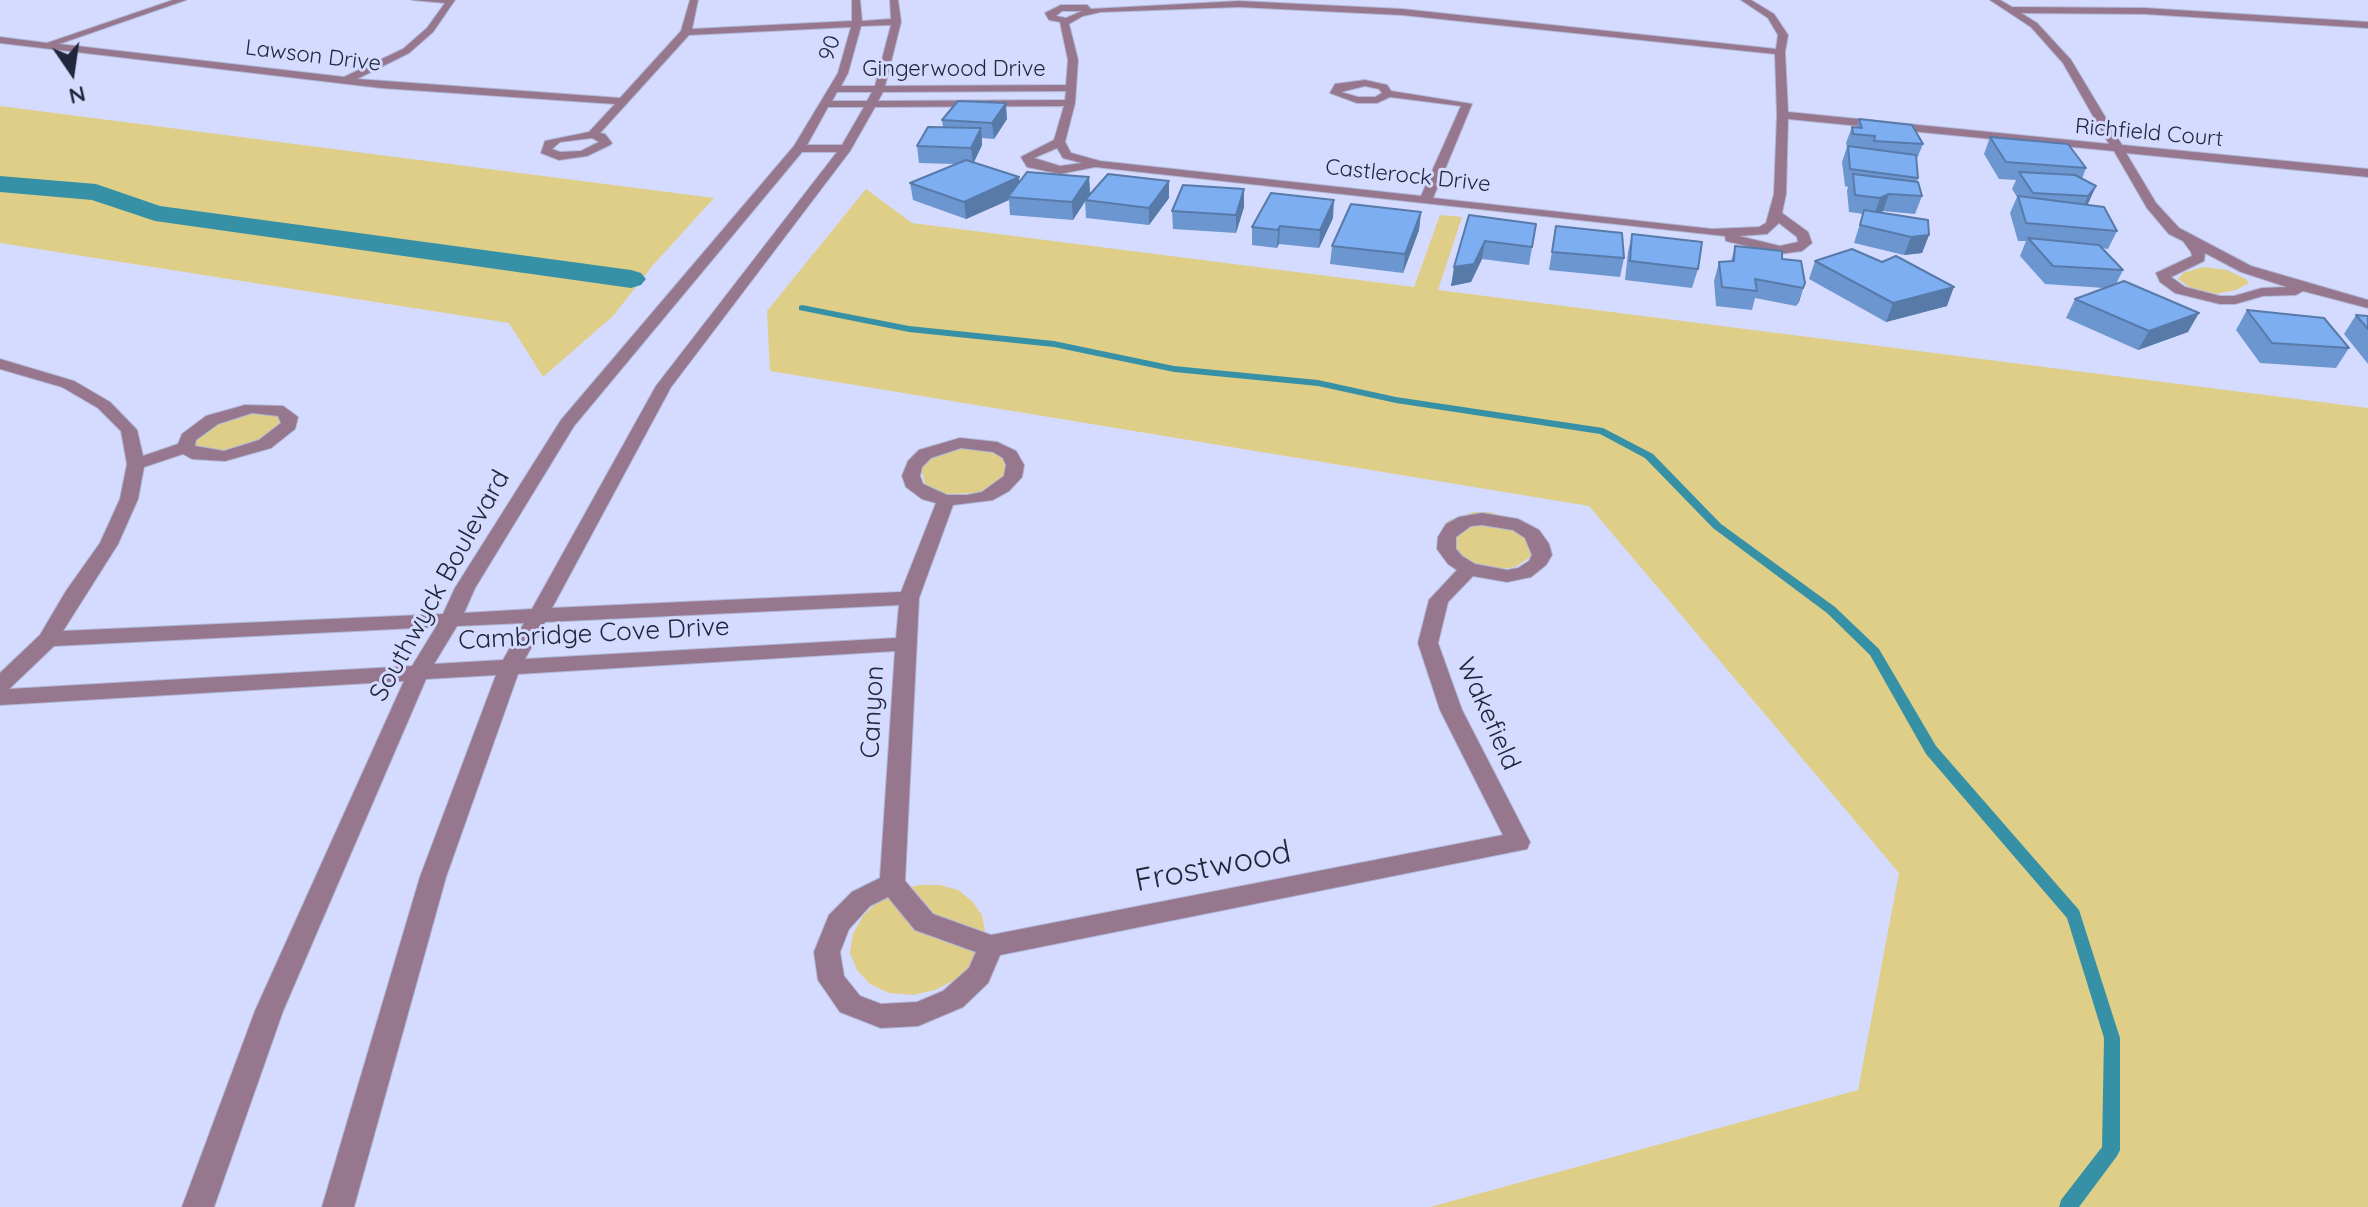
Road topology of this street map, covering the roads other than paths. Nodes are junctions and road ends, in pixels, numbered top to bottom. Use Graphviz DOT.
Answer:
graph roads {
  1 [pos="182,0"];
  2 [pos="416,0"];
  3 [pos="451,0"];
  4 [pos="694,0"];
  5 [pos="856,0"];
  6 [pos="1745,0"];
  7 [pos="1994,0"];
  8 [pos="1095,10"];
  9 [pos="2012,10"];
  10 [pos="895,11"];
  11 [pos="857,19"];
  12 [pos="691,20"];
  13 [pos="1068,21"];
  14 [pos="2368,25"];
  15 [pos="686,32"];
  16 [pos="0,40"];
  17 [pos="44,45"];
  18 [pos="1780,52"];
  19 [pos="347,80"];
  20 [pos="1072,88"];
  21 [pos="1388,94"];
  22 [pos="831,96"];
  23 [pos="875,96"];
  24 [pos="623,101"];
  25 [pos="1070,103"];
  26 [pos="1783,115"];
  27 [pos="592,135"];
  28 [pos="1059,142"];
  29 [pos="799,148"];
  30 [pos="846,149"];
  31 [pos="2121,150"];
  32 [pos="1099,164"];
  33 [pos="2368,173"];
  34 [pos="1426,200"];
  35 [pos="1776,215"];
  36 [pos="1712,233"];
  37 [pos="2189,240"];
  38 [pos="2324,293"];
  39 [pos="2368,304"];
  40 [pos="1,364"];
  41 [pos="186,447"];
  42 [pos="136,464"];
  43 [pos="946,500"];
  44 [pos="1469,569"];
  45 [pos="909,598"];
  46 [pos="535,617"];
  47 [pos="450,621"];
  48 [pos="48,639"];
  49 [pos="904,644"];
  50 [pos="510,667"];
  51 [pos="419,672"];
  52 [pos="0,685"];
  53 [pos="0,697"];
  54 [pos="1518,842"];
  55 [pos="892,884"];
  56 [pos="991,946"];
  57 [pos="198,1207"];
  58 [pos="338,1207"];
  1 -- 17 [label="street"];
  2 -- 3 [label="street"];
  3 -- 19 [label="street"];
  4 -- 12 [label="street"];
  5 -- 11 [label="street, 90"];
  6 -- 18 [label="street"];
  7 -- 9 [label="street"];
  8 -- 13 [label="street"];
  8 -- 13 [label="street"];
  8 -- 18 [label="street"];
  9 -- 14 [label="street"];
  9 -- 31 [label="street"];
  10 -- 11 [label="street"];
  10 -- 23 [label="street"];
  11 -- 12 [label="street"];
  11 -- 15 [label="street"];
  11 -- 22 [label="street, 90"];
  12 -- 15 [label="street"];
  13 -- 20 [label="street"];
  15 -- 24 [label="street"];
  16 -- 17 [label="street, Lawson Drive"];
  17 -- 19 [label="street, Lawson Drive"];
  18 -- 26 [label="street"];
  19 -- 24 [label="street, Lawson Drive"];
  20 -- 23 [label="street, Gingerwood Drive"];
  20 -- 25 [label="street"];
  21 -- 34 [label="street"];
  22 -- 23 [label="street, Gingerwood Drive"];
  22 -- 29 [label="street, Southwyck Boulevard"];
  23 -- 25 [label="street, Gingerwood Drive"];
  23 -- 30 [label="street"];
  24 -- 27 [label="street"];
  25 -- 28 [label="street"];
  26 -- 31 [label="street, Richfield Court"];
  26 -- 35 [label="street"];
  28 -- 32 [label="street, Castlerock Drive"];
  28 -- 32 [label="street, Castlerock Drive"];
  29 -- 30 [label="street"];
  29 -- 47 [label="street, Southwyck Boulevard"];
  30 -- 46 [label="street"];
  31 -- 33 [label="street, Richfield Court"];
  31 -- 37 [label="street"];
  32 -- 34 [label="street, Castlerock Drive"];
  34 -- 36 [label="street, Castlerock Drive"];
  35 -- 36 [label="street, Castlerock Drive"];
  35 -- 36 [label="street, Castlerock Drive"];
  37 -- 38 [label="street"];
  37 -- 38 [label="street"];
  38 -- 39 [label="street"];
  40 -- 42 [label="street"];
  41 -- 41 [label="street"];
  41 -- 42 [label="street"];
  42 -- 48 [label="street"];
  43 -- 43 [label="street"];
  43 -- 45 [label="street, Canyon"];
  44 -- 44 [label="street"];
  44 -- 54 [label="street, Wakefield"];
  45 -- 46 [label="street, Cambridge Cove Drive"];
  45 -- 49 [label="street, Canyon"];
  46 -- 47 [label="street, Cambridge Cove Drive"];
  46 -- 50 [label="street"];
  47 -- 48 [label="street, Cambridge Cove Drive"];
  47 -- 51 [label="street, Southwyck Boulevard"];
  48 -- 52 [label="street"];
  49 -- 50 [label="street, Cambridge Cove Drive"];
  49 -- 55 [label="street, Canyon"];
  50 -- 51 [label="street, Cambridge Cove Drive"];
  50 -- 58 [label="street"];
  51 -- 53 [label="street, Cambridge Cove Drive"];
  51 -- 57 [label="street, Southwyck Boulevard"];
  54 -- 56 [label="street, Frostwood"];
  55 -- 56 [label="street"];
  55 -- 56 [label="street"];
}
